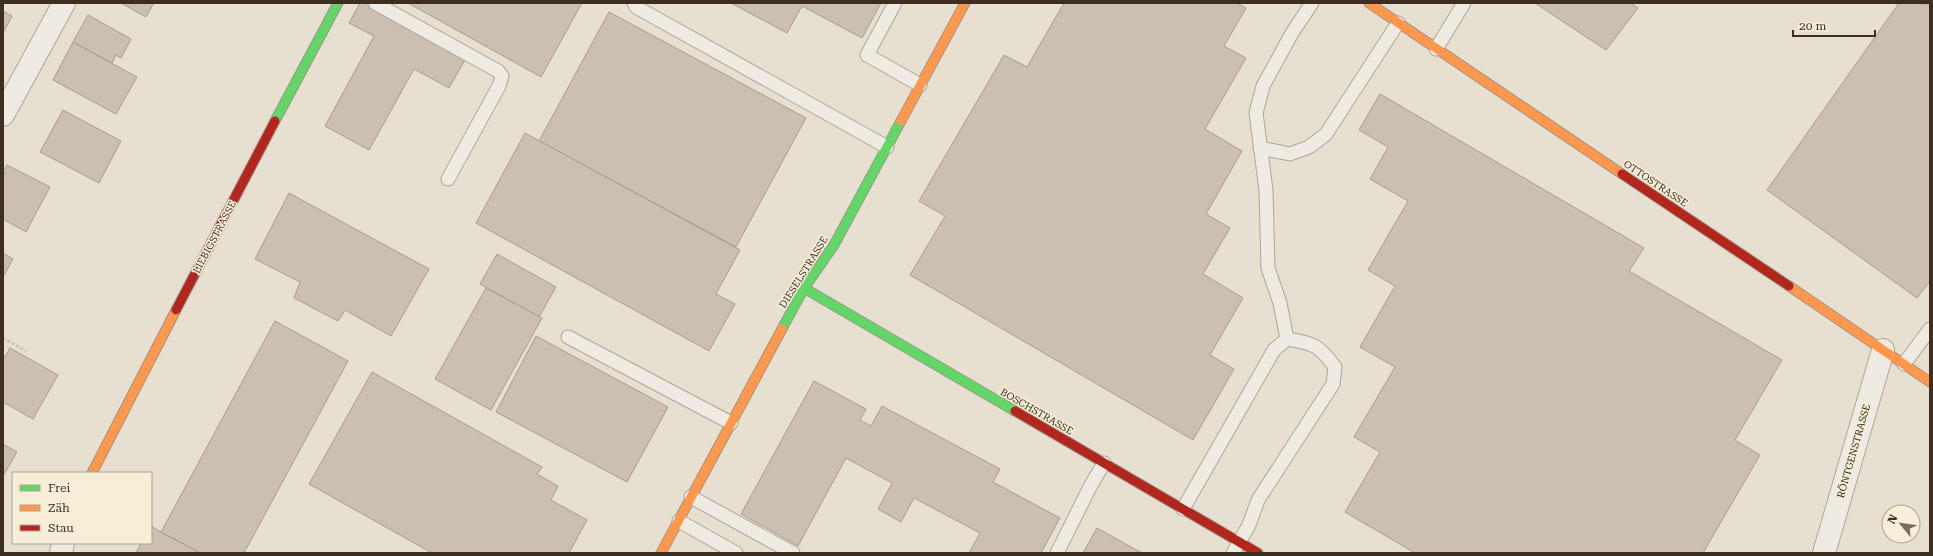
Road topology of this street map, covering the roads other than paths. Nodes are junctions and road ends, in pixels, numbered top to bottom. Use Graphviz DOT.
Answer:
graph roads {
  1 [pos="64,3"];
  2 [pos="338,3"];
  3 [pos="375,3"];
  4 [pos="634,3"];
  5 [pos="895,3"];
  6 [pos="965,3"];
  7 [pos="1312,3"];
  8 [pos="1369,3"];
  9 [pos="1464,3"];
  10 [pos="1398,23"];
  11 [pos="1436,48"];
  12 [pos="920,84"];
  13 [pos="3,115"];
  14 [pos="887,147"];
  15 [pos="1260,148"];
  16 [pos="448,179"];
  17 [pos="804,288"];
  18 [pos="1930,329"];
  19 [pos="568,337"];
  20 [pos="1287,339"];
  21 [pos="1883,350"];
  22 [pos="1904,364"];
  23 [pos="1930,382"];
  24 [pos="732,423"];
  25 [pos="1104,463"];
  26 [pos="92,472"];
  27 [pos="691,497"];
  28 [pos="1183,509"];
  29 [pos="678,521"];
  30 [pos="1236,547"];
  31 [pos="661,553"];
  32 [pos="736,553"];
  33 [pos="793,553"];
  34 [pos="1057,553"];
  35 [pos="1258,553"];
  36 [pos="1824,553"];
  1 -- 13 [label="street"];
  2 -- 26 [label="street, LIEBIGSTRASSE"];
  3 -- 16 [label="lane"];
  4 -- 14 [label="lane"];
  5 -- 12 [label="lane"];
  6 -- 12 [label="street, DIESELSTRASSE"];
  7 -- 15 [label="lane"];
  8 -- 10 [label="street, OTTOSTRASSE"];
  9 -- 11 [label="lane"];
  10 -- 11 [label="street, OTTOSTRASSE"];
  10 -- 15 [label="lane"];
  11 -- 21 [label="street, OTTOSTRASSE"];
  12 -- 14 [label="street, DIESELSTRASSE"];
  14 -- 17 [label="street, DIESELSTRASSE"];
  15 -- 20 [label="lane"];
  17 -- 24 [label="street, DIESELSTRASSE"];
  17 -- 25 [label="street, BOSCHSTRASSE"];
  18 -- 22 [label="lane"];
  19 -- 24 [label="lane"];
  20 -- 28 [label="lane"];
  20 -- 30 [label="lane"];
  21 -- 22 [label="street, OTTOSTRASSE"];
  21 -- 36 [label="street, RÖNTGENSTRASSE"];
  22 -- 23 [label="street, OTTOSTRASSE"];
  24 -- 27 [label="street, DIESELSTRASSE"];
  25 -- 28 [label="street, BOSCHSTRASSE"];
  25 -- 34 [label="lane"];
  27 -- 29 [label="street, DIESELSTRASSE"];
  27 -- 33 [label="lane"];
  28 -- 30 [label="street, BOSCHSTRASSE"];
  29 -- 31 [label="street, DIESELSTRASSE"];
  29 -- 32 [label="lane"];
  30 -- 35 [label="street, BOSCHSTRASSE"];
}
